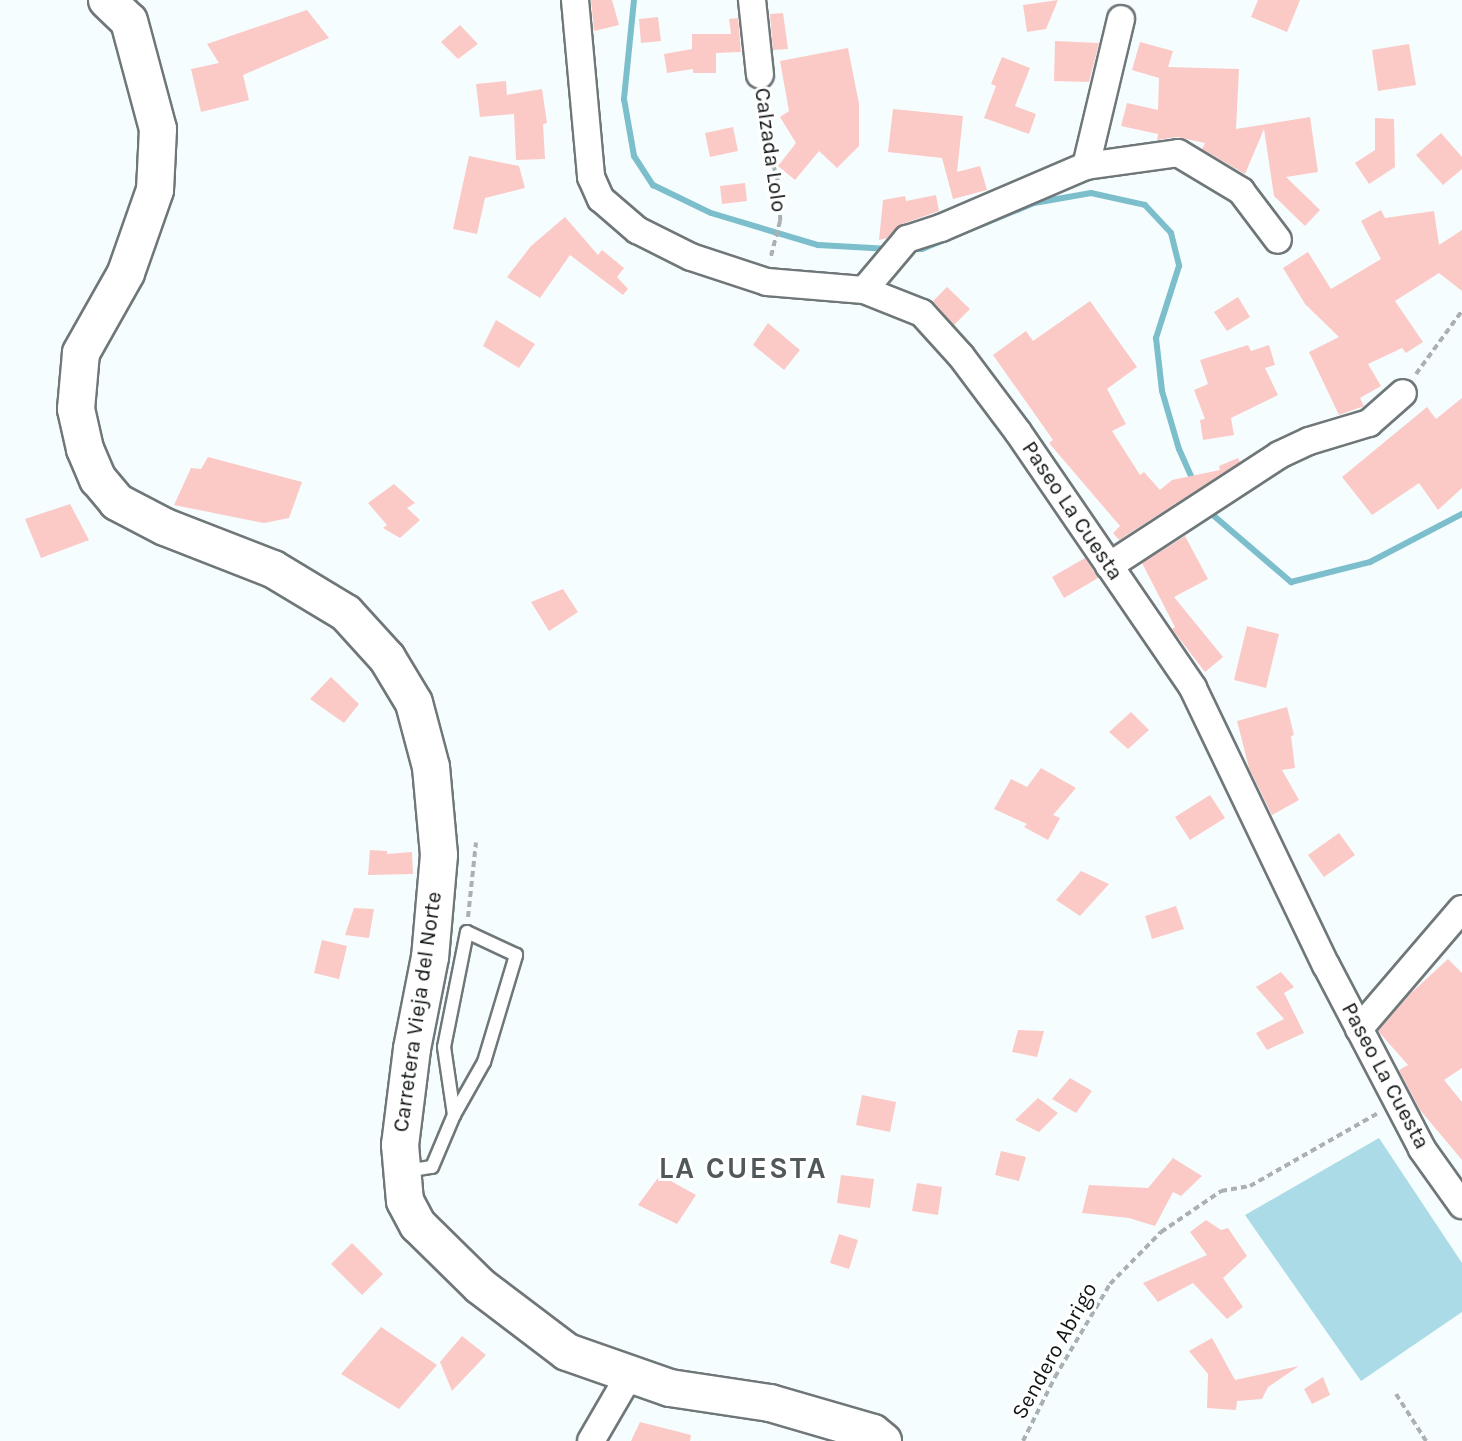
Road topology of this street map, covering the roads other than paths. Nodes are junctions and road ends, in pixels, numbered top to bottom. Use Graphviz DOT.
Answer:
graph roads {
  1 [pos="107,0"];
  2 [pos="575,0"];
  3 [pos="752,0"];
  4 [pos="1121,19"];
  5 [pos="760,75"];
  6 [pos="1086,166"];
  7 [pos="1278,240"];
  8 [pos="864,290"];
  9 [pos="1403,393"];
  10 [pos="1109,566"];
  11 [pos="1462,909"];
  12 [pos="1359,1029"];
  13 [pos="454,1115"];
  14 [pos="402,1172"];
  15 [pos="1462,1205"];
  16 [pos="630,1374"];
  17 [pos="591,1441"];
  18 [pos="883,1441"];
  1 -- 14 [label="street, Carretera Vieja del Norte"];
  2 -- 8 [label="street, Paseo La Cuesta"];
  3 -- 5 [label="street, Calzada Lolo"];
  4 -- 6 [label="street"];
  6 -- 7 [label="street"];
  6 -- 8 [label="street"];
  8 -- 10 [label="street, Paseo La Cuesta"];
  9 -- 10 [label="street"];
  10 -- 12 [label="street, Paseo La Cuesta"];
  11 -- 12 [label="street"];
  12 -- 15 [label="street, Paseo La Cuesta"];
  13 -- 13 [label="lane"];
  13 -- 14 [label="lane"];
  14 -- 16 [label="street, Carretera Vieja del Norte"];
  16 -- 17 [label="street"];
  16 -- 18 [label="street, Carretera Vieja del Norte"];
}
